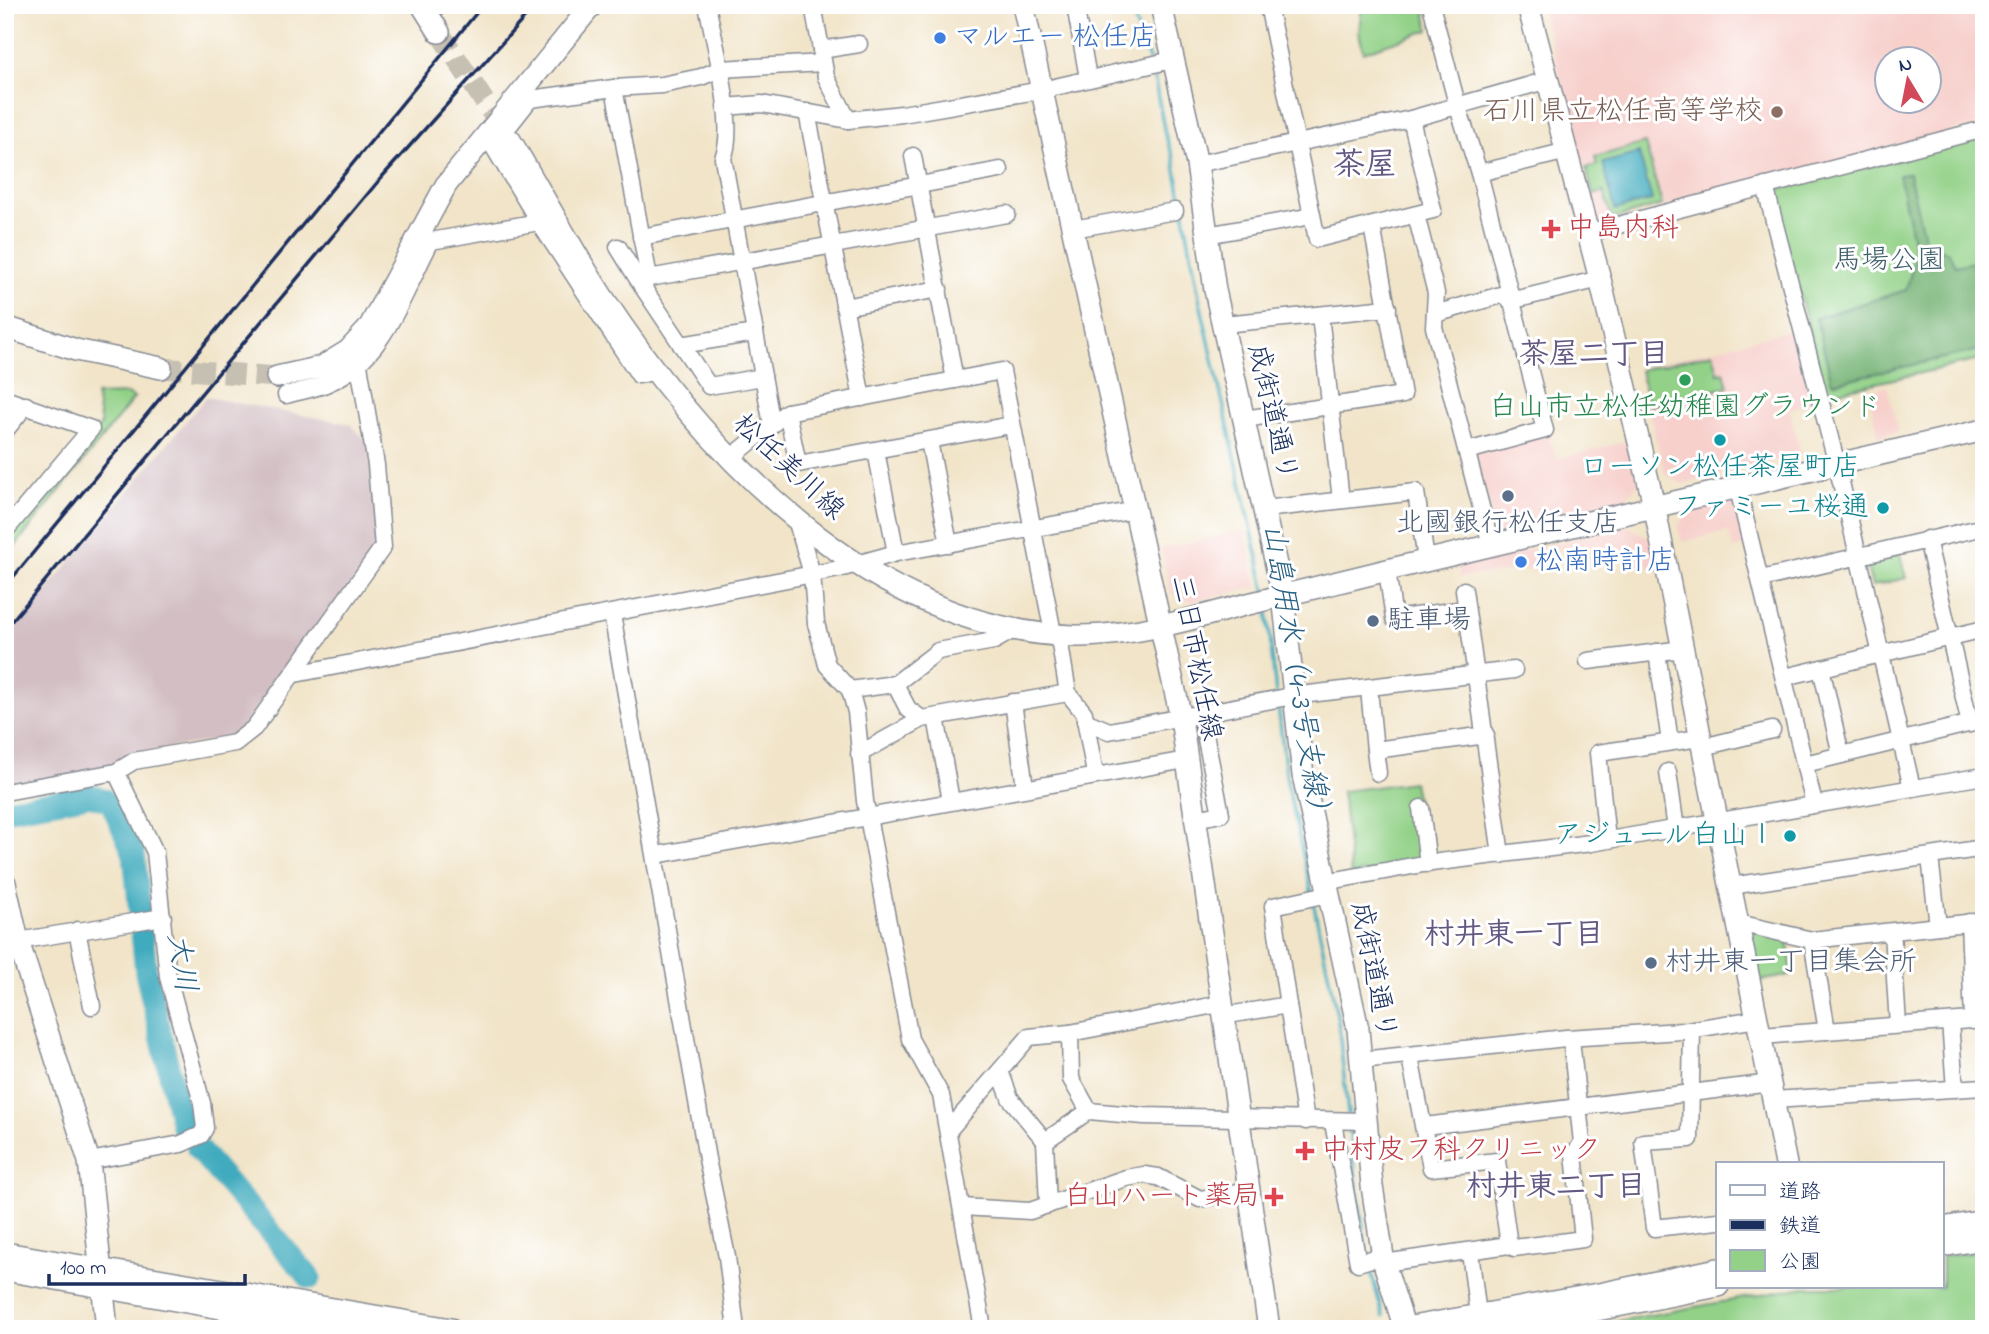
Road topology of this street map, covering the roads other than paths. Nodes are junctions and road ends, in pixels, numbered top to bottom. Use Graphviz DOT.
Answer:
graph roads {
  1 [pos="422,5"];
  2 [pos="592,5"];
  3 [pos="707,5"];
  4 [pos="813,5"];
  5 [pos="1023,5"];
  6 [pos="1076,5"];
  7 [pos="1161,5"];
  8 [pos="1268,5"];
  9 [pos="1431,5"];
  10 [pos="1528,5"];
  11 [pos="439,32"];
  12 [pos="859,44"];
  13 [pos="822,57"];
  14 [pos="1157,64"];
  15 [pos="720,69"];
  16 [pos="1088,78"];
  17 [pos="1548,79"];
  18 [pos="614,88"];
  19 [pos="1042,90"];
  20 [pos="1457,104"];
  21 [pos="725,107"];
  22 [pos="807,112"];
  23 [pos="1411,119"];
  24 [pos="848,120"];
  25 [pos="1984,129"];
  26 [pos="510,139"];
  27 [pos="1296,144"];
  28 [pos="1567,151"];
  29 [pos="913,156"];
  30 [pos="1197,164"];
  31 [pos="1000,170"];
  32 [pos="1479,173"];
  33 [pos="920,185"];
  34 [pos="1765,186"];
  35 [pos="825,204"];
  36 [pos="1175,211"];
  37 [pos="1007,214"];
  38 [pos="1416,215"];
  39 [pos="1312,216"];
  40 [pos="735,221"];
  41 [pos="539,222"];
  42 [pos="1372,226"];
  43 [pos="928,228"];
  44 [pos="1073,229"];
  45 [pos="1588,233"];
  46 [pos="1207,235"];
  47 [pos="641,237"];
  48 [pos="832,244"];
  49 [pos="618,247"];
  50 [pos="742,260"];
  51 [pos="1600,279"];
  52 [pos="646,282"];
  53 [pos="939,289"];
  54 [pos="1509,297"];
  55 [pos="844,307"];
  56 [pos="1388,308"];
  57 [pos="1435,314"];
  58 [pos="1320,315"];
  59 [pos="1223,324"];
  60 [pos="5,327"];
  61 [pos="755,333"];
  62 [pos="681,345"];
  63 [pos="359,365"];
  64 [pos="160,368"];
  65 [pos="657,370"];
  66 [pos="763,377"];
  67 [pos="955,380"];
  68 [pos="281,386"];
  69 [pos="862,398"];
  70 [pos="5,399"];
  71 [pos="26,405"];
  72 [pos="1332,407"];
  73 [pos="787,412"];
  74 [pos="1244,419"];
  75 [pos="772,425"];
  76 [pos="1011,425"];
  77 [pos="1984,430"];
  78 [pos="5,431"];
  79 [pos="929,441"];
  80 [pos="876,451"];
  81 [pos="1467,451"];
  82 [pos="731,458"];
  83 [pos="1836,465"];
  84 [pos="1738,489"];
  85 [pos="1341,500"];
  86 [pos="1654,505"];
  87 [pos="1264,509"];
  88 [pos="1136,510"];
  89 [pos="796,519"];
  90 [pos="1033,527"];
  91 [pos="1984,527"];
  92 [pos="5,531"];
  93 [pos="1927,539"];
  94 [pos="949,544"];
  95 [pos="1491,545"];
  96 [pos="896,553"];
  97 [pos="1857,557"];
  98 [pos="1426,560"];
  99 [pos="853,563"];
  100 [pos="1387,570"];
  101 [pos="812,574"];
  102 [pos="1761,579"];
  103 [pos="1464,590"];
  104 [pos="1271,599"];
  105 [pos="1465,609"];
  106 [pos="612,614"];
  107 [pos="1162,626"];
  108 [pos="1017,628"];
  109 [pos="1984,629"];
  110 [pos="1053,633"];
  111 [pos="1949,636"];
  112 [pos="1683,649"];
  113 [pos="1657,652"];
  114 [pos="1881,653"];
  115 [pos="1588,661"];
  116 [pos="1821,668"];
  117 [pos="1514,670"];
  118 [pos="295,674"];
  119 [pos="1476,675"];
  120 [pos="1785,677"];
  121 [pos="895,684"];
  122 [pos="1369,689"];
  123 [pos="850,690"];
  124 [pos="1068,694"];
  125 [pos="1280,698"];
  126 [pos="1013,702"];
  127 [pos="1191,716"];
  128 [pos="929,718"];
  129 [pos="1086,722"];
  130 [pos="1977,722"];
  131 [pos="1772,730"];
  132 [pos="1486,735"];
  133 [pos="1901,740"];
  134 [pos="1670,742"];
  135 [pos="1701,742"];
  136 [pos="1375,750"];
  137 [pos="859,754"];
  138 [pos="1841,755"];
  139 [pos="1186,760"];
  140 [pos="1805,764"];
  141 [pos="116,772"];
  142 [pos="1668,772"];
  143 [pos="1378,773"];
  144 [pos="1096,774"];
  145 [pos="1984,776"];
  146 [pos="1025,787"];
  147 [pos="1912,788"];
  148 [pos="5,793"];
  149 [pos="951,801"];
  150 [pos="1814,804"];
  151 [pos="1421,808"];
  152 [pos="870,815"];
  153 [pos="1195,819"];
  154 [pos="1720,821"];
  155 [pos="1676,829"];
  156 [pos="1607,840"];
  157 [pos="1984,848"];
  158 [pos="656,855"];
  159 [pos="1501,855"];
  160 [pos="1930,856"];
  161 [pos="1428,864"];
  162 [pos="5,883"];
  163 [pos="1731,886"];
  164 [pos="1325,890"];
  165 [pos="155,917"];
  166 [pos="1976,921"];
  167 [pos="1738,923"];
  168 [pos="1938,926"];
  169 [pos="77,930"];
  170 [pos="1892,932"];
  171 [pos="1812,940"];
  172 [pos="18,941"];
  173 [pos="1288,1005"];
  174 [pos="92,1006"];
  175 [pos="1221,1010"];
  176 [pos="1978,1020"];
  177 [pos="1951,1022"];
  178 [pos="1898,1025"];
  179 [pos="1759,1028"];
  180 [pos="1692,1029"];
  181 [pos="1827,1031"];
  182 [pos="1070,1033"];
  183 [pos="1572,1039"];
  184 [pos="1410,1057"];
  185 [pos="1361,1060"];
  186 [pos="1000,1071"];
  187 [pos="1984,1087"];
  188 [pos="1955,1089"];
  189 [pos="1772,1091"];
  190 [pos="1693,1093"];
  191 [pos="1579,1109"];
  192 [pos="1089,1111"];
  193 [pos="1237,1118"];
  194 [pos="1306,1121"];
  195 [pos="1349,1122"];
  196 [pos="1425,1126"];
  197 [pos="948,1130"];
  198 [pos="1045,1141"];
  199 [pos="89,1161"];
  200 [pos="1781,1162"];
  201 [pos="1248,1190"];
  202 [pos="1048,1205"];
  203 [pos="962,1206"];
  204 [pos="1716,1221"];
  205 [pos="1984,1221"];
  206 [pos="1944,1228"];
  207 [pos="1984,1239"];
  208 [pos="1509,1245"];
  209 [pos="1944,1246"];
  210 [pos="1470,1252"];
  211 [pos="5,1253"];
  212 [pos="1374,1261"];
  213 [pos="1716,1269"];
  214 [pos="5,1270"];
  215 [pos="104,1280"];
  216 [pos="1716,1286"];
  217 [pos="1478,1315"];
  218 [pos="328,1322"];
  219 [pos="108,1327"];
  220 [pos="1403,1328"];
  221 [pos="451,1329"];
  222 [pos="736,1329"];
  223 [pos="984,1329"];
  224 [pos="1269,1329"];
  225 [pos="1501,1329"];
  1 -- 11 [label="street"];
  2 -- 68 [label="street"];
  3 -- 15 [label="street"];
  4 -- 13 [label="street"];
  5 -- 19 [label="street, 三日市松任線"];
  6 -- 16 [label="street"];
  7 -- 14 [label="street, 成街道通り"];
  8 -- 27 [label="street"];
  9 -- 20 [label="street"];
  10 -- 17 [label="street"];
  12 -- 13 [label="street"];
  13 -- 15 [label="street"];
  13 -- 24 [label="street"];
  14 -- 16 [label="street"];
  14 -- 30 [label="street, 成街道通り"];
  15 -- 18 [label="street"];
  15 -- 21 [label="street"];
  16 -- 19 [label="street"];
  17 -- 20 [label="street"];
  17 -- 28 [label="street"];
  18 -- 41 [label="street"];
  18 -- 47 [label="street"];
  19 -- 24 [label="street"];
  19 -- 44 [label="street, 三日市松任線"];
  20 -- 23 [label="street"];
  20 -- 32 [label="street"];
  21 -- 22 [label="street"];
  21 -- 40 [label="street"];
  22 -- 24 [label="street"];
  22 -- 35 [label="street"];
  23 -- 27 [label="street"];
  23 -- 38 [label="street"];
  25 -- 34 [label="street"];
  26 -- 65 [label="street, 松任美川線"];
  27 -- 30 [label="street"];
  27 -- 39 [label="street"];
  28 -- 32 [label="street"];
  28 -- 45 [label="street"];
  29 -- 33 [label="street"];
  30 -- 46 [label="street, 成街道通り"];
  31 -- 33 [label="street"];
  32 -- 54 [label="street"];
  33 -- 35 [label="street"];
  33 -- 43 [label="street"];
  34 -- 45 [label="street"];
  34 -- 83 [label="street"];
  35 -- 40 [label="street"];
  35 -- 48 [label="street"];
  36 -- 44 [label="street"];
  37 -- 43 [label="street"];
  38 -- 42 [label="street"];
  38 -- 57 [label="street"];
  39 -- 42 [label="street"];
  39 -- 46 [label="street"];
  40 -- 47 [label="street"];
  40 -- 50 [label="street"];
  41 -- 63 [label="street"];
  41 -- 65 [label="street"];
  42 -- 56 [label="street"];
  43 -- 48 [label="street"];
  43 -- 53 [label="street"];
  44 -- 88 [label="street, 三日市松任線"];
  45 -- 51 [label="street"];
  46 -- 59 [label="street, 成街道通り"];
  47 -- 52 [label="street"];
  48 -- 50 [label="street"];
  48 -- 55 [label="street"];
  49 -- 52 [label="street"];
  50 -- 52 [label="street"];
  50 -- 61 [label="street"];
  51 -- 54 [label="street"];
  51 -- 86 [label="street"];
  52 -- 62 [label="street"];
  53 -- 55 [label="street"];
  53 -- 67 [label="street"];
  54 -- 57 [label="street"];
  54 -- 81 [label="street"];
  55 -- 69 [label="street"];
  56 -- 58 [label="street"];
  56 -- 72 [label="street"];
  57 -- 81 [label="street"];
  58 -- 59 [label="street"];
  58 -- 72 [label="street"];
  59 -- 74 [label="street, 成街道通り"];
  60 -- 64 [label="street"];
  61 -- 62 [label="street"];
  61 -- 66 [label="street"];
  62 -- 66 [label="street"];
  63 -- 68 [label="street"];
  63 -- 118 [label="street"];
  65 -- 82 [label="street, 松任美川線"];
  66 -- 75 [label="street"];
  67 -- 69 [label="street"];
  67 -- 76 [label="street"];
  69 -- 73 [label="street"];
  70 -- 71 [label="street"];
  71 -- 78 [label="street"];
  71 -- 92 [label="street"];
  72 -- 74 [label="street"];
  72 -- 85 [label="street"];
  73 -- 75 [label="street"];
  73 -- 80 [label="street"];
  74 -- 87 [label="street, 成街道通り"];
  75 -- 82 [label="street"];
  76 -- 79 [label="street"];
  76 -- 90 [label="street"];
  77 -- 83 [label="street, 松任美川線"];
  79 -- 80 [label="street"];
  79 -- 94 [label="street"];
  80 -- 96 [label="street"];
  81 -- 95 [label="street"];
  82 -- 89 [label="street, 松任美川線"];
  83 -- 84 [label="street, 松任美川線"];
  83 -- 97 [label="street"];
  84 -- 86 [label="street, 松任美川線"];
  84 -- 102 [label="street"];
  85 -- 87 [label="street"];
  85 -- 98 [label="street"];
  86 -- 95 [label="street, 松任美川線"];
  86 -- 112 [label="street"];
  87 -- 104 [label="street, 成街道通り"];
  88 -- 90 [label="street"];
  88 -- 107 [label="street, 三日市松任線"];
  89 -- 99 [label="street, 松任美川線"];
  89 -- 101 [label="street"];
  90 -- 94 [label="street"];
  90 -- 110 [label="street"];
  91 -- 93 [label="street"];
  93 -- 97 [label="street"];
  93 -- 111 [label="street"];
  94 -- 96 [label="street"];
  95 -- 98 [label="street, 松任美川線"];
  96 -- 99 [label="street"];
  97 -- 102 [label="street"];
  97 -- 114 [label="street"];
  98 -- 100 [label="street, 松任美川線"];
  99 -- 101 [label="street"];
  99 -- 108 [label="street, 松任美川線"];
  100 -- 104 [label="street, 松任美川線"];
  100 -- 105 [label="street"];
  101 -- 106 [label="street"];
  101 -- 123 [label="street"];
  102 -- 120 [label="street"];
  103 -- 105 [label="street"];
  104 -- 107 [label="street, 松任美川線"];
  104 -- 125 [label="street, 成街道通り"];
  105 -- 119 [label="street"];
  106 -- 118 [label="street"];
  106 -- 158 [label="street"];
  107 -- 110 [label="street, 松任美川線"];
  107 -- 127 [label="street, 三日市松任線"];
  108 -- 110 [label="street, 松任美川線"];
  108 -- 121 [label="street"];
  109 -- 111 [label="street"];
  110 -- 124 [label="street"];
  111 -- 114 [label="street"];
  111 -- 130 [label="street"];
  112 -- 113 [label="street"];
  112 -- 135 [label="street"];
  113 -- 115 [label="street"];
  113 -- 134 [label="street"];
  114 -- 116 [label="street"];
  114 -- 133 [label="street"];
  116 -- 120 [label="street"];
  116 -- 138 [label="street"];
  117 -- 119 [label="street"];
  118 -- 141 [label="street"];
  119 -- 122 [label="street"];
  119 -- 132 [label="street"];
  120 -- 140 [label="street"];
  121 -- 123 [label="street"];
  121 -- 128 [label="street"];
  122 -- 125 [label="street"];
  122 -- 136 [label="street"];
  123 -- 137 [label="street"];
  124 -- 126 [label="street"];
  124 -- 129 [label="street"];
  125 -- 127 [label="street"];
  125 -- 164 [label="street, 成街道通り"];
  126 -- 128 [label="street"];
  126 -- 146 [label="street"];
  127 -- 129 [label="street"];
  127 -- 139 [label="street, 三日市松任線"];
  127 -- 153 [label="street"];
  128 -- 137 [label="street"];
  128 -- 149 [label="street"];
  129 -- 144 [label="street"];
  130 -- 133 [label="street"];
  131 -- 135 [label="street"];
  132 -- 136 [label="street"];
  132 -- 159 [label="street"];
  133 -- 138 [label="street"];
  133 -- 147 [label="street"];
  134 -- 135 [label="street"];
  134 -- 156 [label="street"];
  135 -- 154 [label="street"];
  136 -- 143 [label="street"];
  137 -- 152 [label="street"];
  138 -- 140 [label="street"];
  139 -- 144 [label="street"];
  139 -- 153 [label="street, 三日市松任線"];
  140 -- 150 [label="street"];
  141 -- 148 [label="street"];
  141 -- 165 [label="street"];
  142 -- 155 [label="street"];
  144 -- 146 [label="street"];
  145 -- 147 [label="street"];
  146 -- 149 [label="street"];
  147 -- 150 [label="street"];
  149 -- 152 [label="street"];
  150 -- 154 [label="street"];
  151 -- 161 [label="street"];
  152 -- 158 [label="street"];
  152 -- 197 [label="street"];
  153 -- 175 [label="street, 三日市松任線"];
  154 -- 155 [label="street"];
  154 -- 163 [label="street"];
  155 -- 156 [label="street"];
  156 -- 159 [label="street"];
  157 -- 160 [label="street"];
  158 -- 222 [label="street"];
  159 -- 161 [label="street"];
  160 -- 163 [label="street"];
  160 -- 168 [label="street"];
  161 -- 164 [label="street"];
  162 -- 172 [label="street"];
  163 -- 167 [label="street"];
  164 -- 173 [label="street"];
  164 -- 185 [label="street, 成街道通り"];
  165 -- 169 [label="street"];
  165 -- 199 [label="street"];
  166 -- 168 [label="street"];
  166 -- 176 [label="street"];
  167 -- 171 [label="street"];
  167 -- 179 [label="street"];
  168 -- 170 [label="street"];
  169 -- 172 [label="street"];
  169 -- 174 [label="street"];
  170 -- 171 [label="street"];
  170 -- 178 [label="street"];
  171 -- 181 [label="street"];
  172 -- 199 [label="street"];
  173 -- 175 [label="street"];
  173 -- 194 [label="street"];
  175 -- 182 [label="street"];
  175 -- 193 [label="street, 三日市松任線"];
  176 -- 177 [label="street"];
  177 -- 178 [label="street"];
  177 -- 188 [label="street"];
  178 -- 181 [label="street"];
  179 -- 180 [label="street"];
  179 -- 181 [label="street"];
  179 -- 189 [label="street"];
  180 -- 183 [label="street"];
  180 -- 190 [label="street"];
  182 -- 186 [label="street"];
  182 -- 192 [label="street"];
  183 -- 184 [label="street"];
  183 -- 191 [label="street"];
  184 -- 185 [label="street"];
  184 -- 196 [label="street"];
  185 -- 195 [label="street, 成街道通り"];
  186 -- 197 [label="street"];
  186 -- 198 [label="street"];
  187 -- 188 [label="street"];
  188 -- 189 [label="street"];
  189 -- 190 [label="street"];
  189 -- 200 [label="street"];
  190 -- 191 [label="street"];
  190 -- 204 [label="street"];
  191 -- 196 [label="street"];
  191 -- 208 [label="street"];
  192 -- 193 [label="street"];
  192 -- 198 [label="street"];
  193 -- 194 [label="street"];
  193 -- 201 [label="street, 三日市松任線"];
  194 -- 195 [label="street"];
  195 -- 212 [label="street, 成街道通り"];
  195 -- 212 [label="street"];
  196 -- 208 [label="street"];
  197 -- 203 [label="street"];
  198 -- 202 [label="street"];
  199 -- 215 [label="street"];
  201 -- 202 [label="street"];
  201 -- 224 [label="street, 三日市松任線"];
  202 -- 203 [label="street"];
  203 -- 223 [label="street"];
  205 -- 206 [label="street"];
  207 -- 209 [label="street"];
  208 -- 210 [label="street"];
  210 -- 212 [label="street"];
  210 -- 217 [label="street"];
  211 -- 215 [label="street"];
  212 -- 220 [label="street, 成街道通り"];
  213 -- 217 [label="street"];
  214 -- 215 [label="street"];
  215 -- 218 [label="street"];
  215 -- 219 [label="street"];
  216 -- 225 [label="street"];
  217 -- 220 [label="street"];
  218 -- 221 [label="street"];
}
